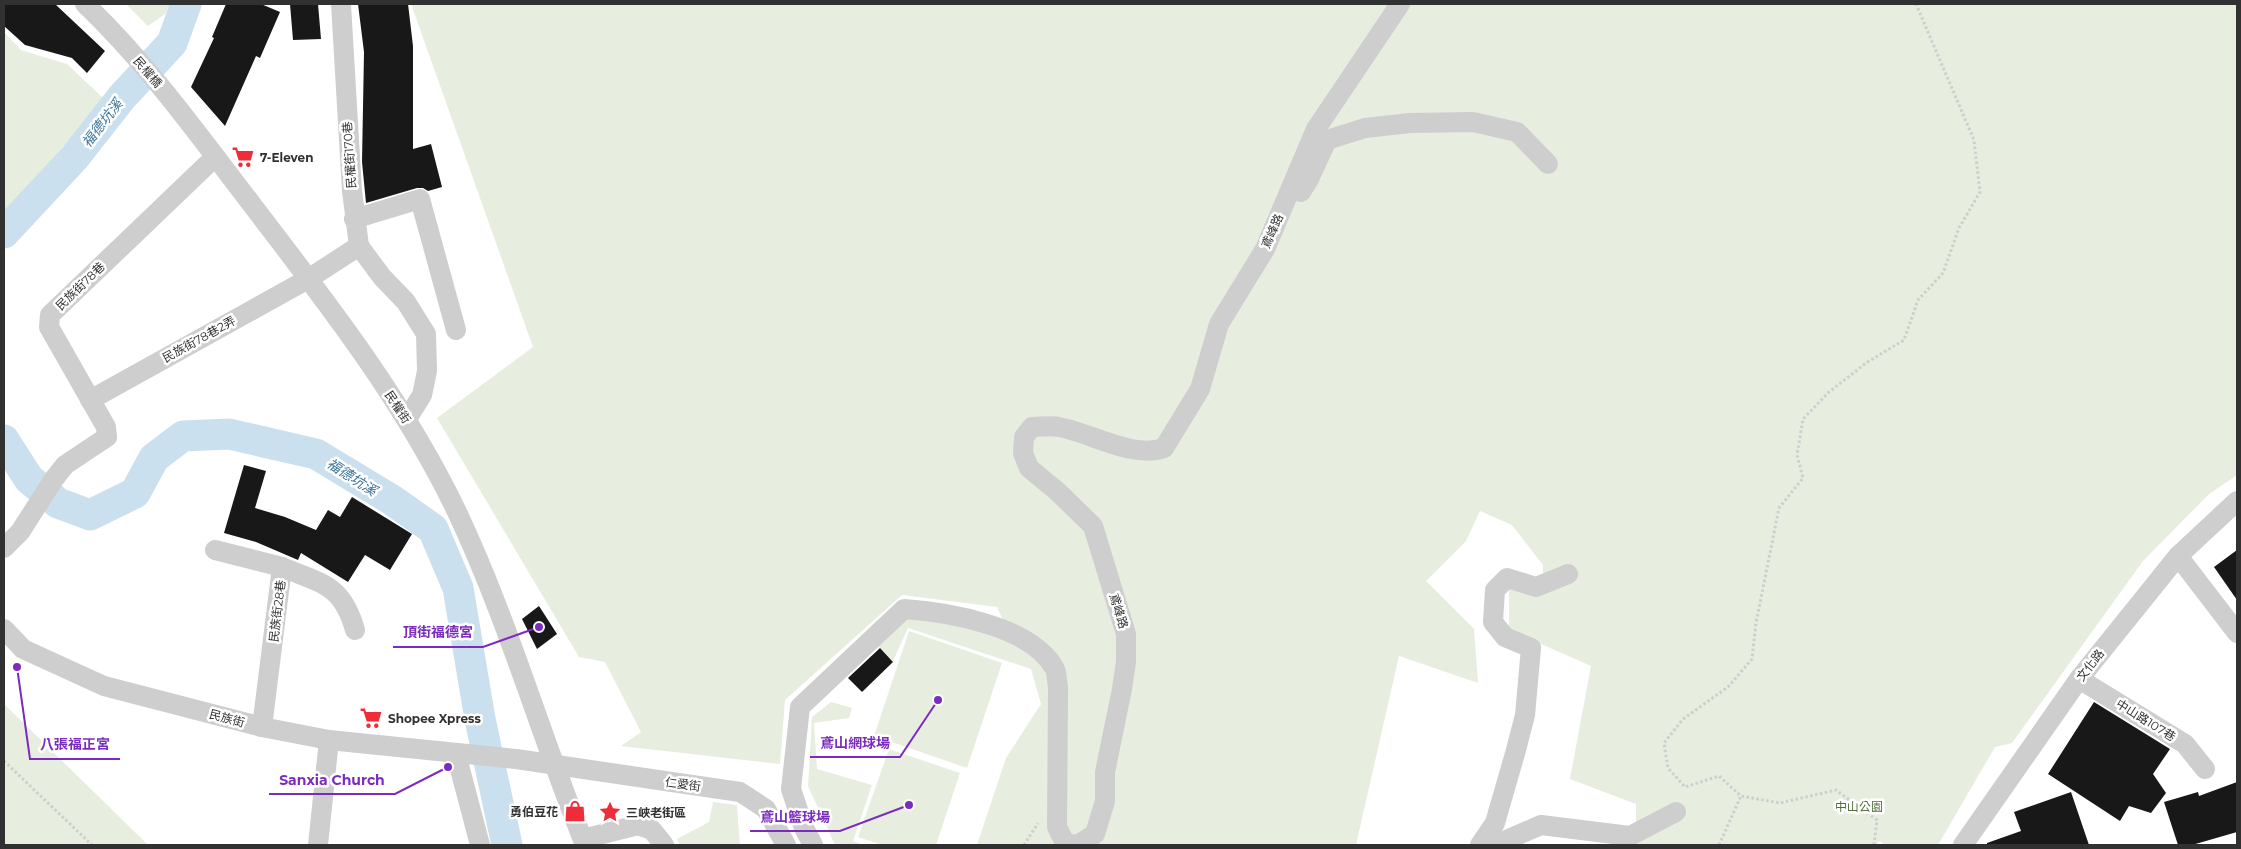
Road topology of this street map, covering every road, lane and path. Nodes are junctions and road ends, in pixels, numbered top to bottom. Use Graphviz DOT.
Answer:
graph roads {
  1 [pos="85,4"];
  2 [pos="341,4"];
  3 [pos="1400,4"];
  4 [pos="1916,4"];
  5 [pos="166,93"];
  6 [pos="215,157"];
  7 [pos="1548,164"];
  8 [pos="354,219"];
  9 [pos="1270,236"];
  10 [pos="359,246"];
  11 [pos="308,279"];
  12 [pos="456,330"];
  13 [pos="90,400"];
  14 [pos="407,419"];
  15 [pos="2237,501"];
  16 [pos="4,548"];
  17 [pos="214,550"];
  18 [pos="2178,556"];
  19 [pos="282,567"];
  20 [pos="1568,574"];
  21 [pos="4,629"];
  22 [pos="355,630"];
  23 [pos="2237,633"];
  24 [pos="2079,679"];
  25 [pos="262,727"];
  26 [pos="329,740"];
  27 [pos="462,755"];
  28 [pos="516,759"];
  29 [pos="4,761"];
  30 [pos="554,765"];
  31 [pos="2205,769"];
  32 [pos="1741,796"];
  33 [pos="1676,812"];
  34 [pos="584,842"];
  35 [pos="92,845"];
  36 [pos="318,845"];
  37 [pos="480,845"];
  38 [pos="664,845"];
  39 [pos="786,845"];
  40 [pos="813,845"];
  41 [pos="1480,845"];
  42 [pos="1495,845"];
  43 [pos="1719,845"];
  44 [pos="1874,845"];
  45 [pos="1963,845"];
  1 -- 5 [label="street, 民權橋"];
  2 -- 8 [label="street, 民權街170巷"];
  3 -- 9 [label="street, 鳶峰路"];
  4 -- 32 [label="path"];
  5 -- 6 [label="street, 民權街"];
  6 -- 11 [label="street, 民權街"];
  6 -- 13 [label="street, 民族街78巷"];
  7 -- 9 [label="street"];
  8 -- 10 [label="street, 民權街170巷"];
  8 -- 12 [label="street"];
  9 -- 40 [label="street, 鳶峰路"];
  10 -- 11 [label="street"];
  10 -- 14 [label="street"];
  11 -- 13 [label="street, 民族街78巷2弄"];
  11 -- 14 [label="street, 民權街"];
  13 -- 16 [label="street, 民族街78巷"];
  14 -- 30 [label="street, 民權街"];
  15 -- 18 [label="street, 文化路"];
  17 -- 19 [label="street"];
  18 -- 23 [label="street"];
  18 -- 24 [label="street, 文化路"];
  19 -- 22 [label="street, 民族街28巷"];
  19 -- 25 [label="street, 民族街28巷"];
  20 -- 41 [label="street"];
  21 -- 25 [label="street, 民族街"];
  24 -- 31 [label="street, 中山路107巷"];
  24 -- 45 [label="street, 文化路"];
  25 -- 26 [label="street, 民族街"];
  26 -- 27 [label="street, 民族街"];
  26 -- 36 [label="street"];
  27 -- 28 [label="street, 民族街"];
  27 -- 37 [label="street"];
  28 -- 30 [label="street, 仁愛街"];
  29 -- 35 [label="path"];
  30 -- 34 [label="street, 民權街"];
  30 -- 39 [label="street, 仁愛街"];
  32 -- 43 [label="path"];
  32 -- 44 [label="path"];
  33 -- 42 [label="street"];
  34 -- 38 [label="street"];
}
